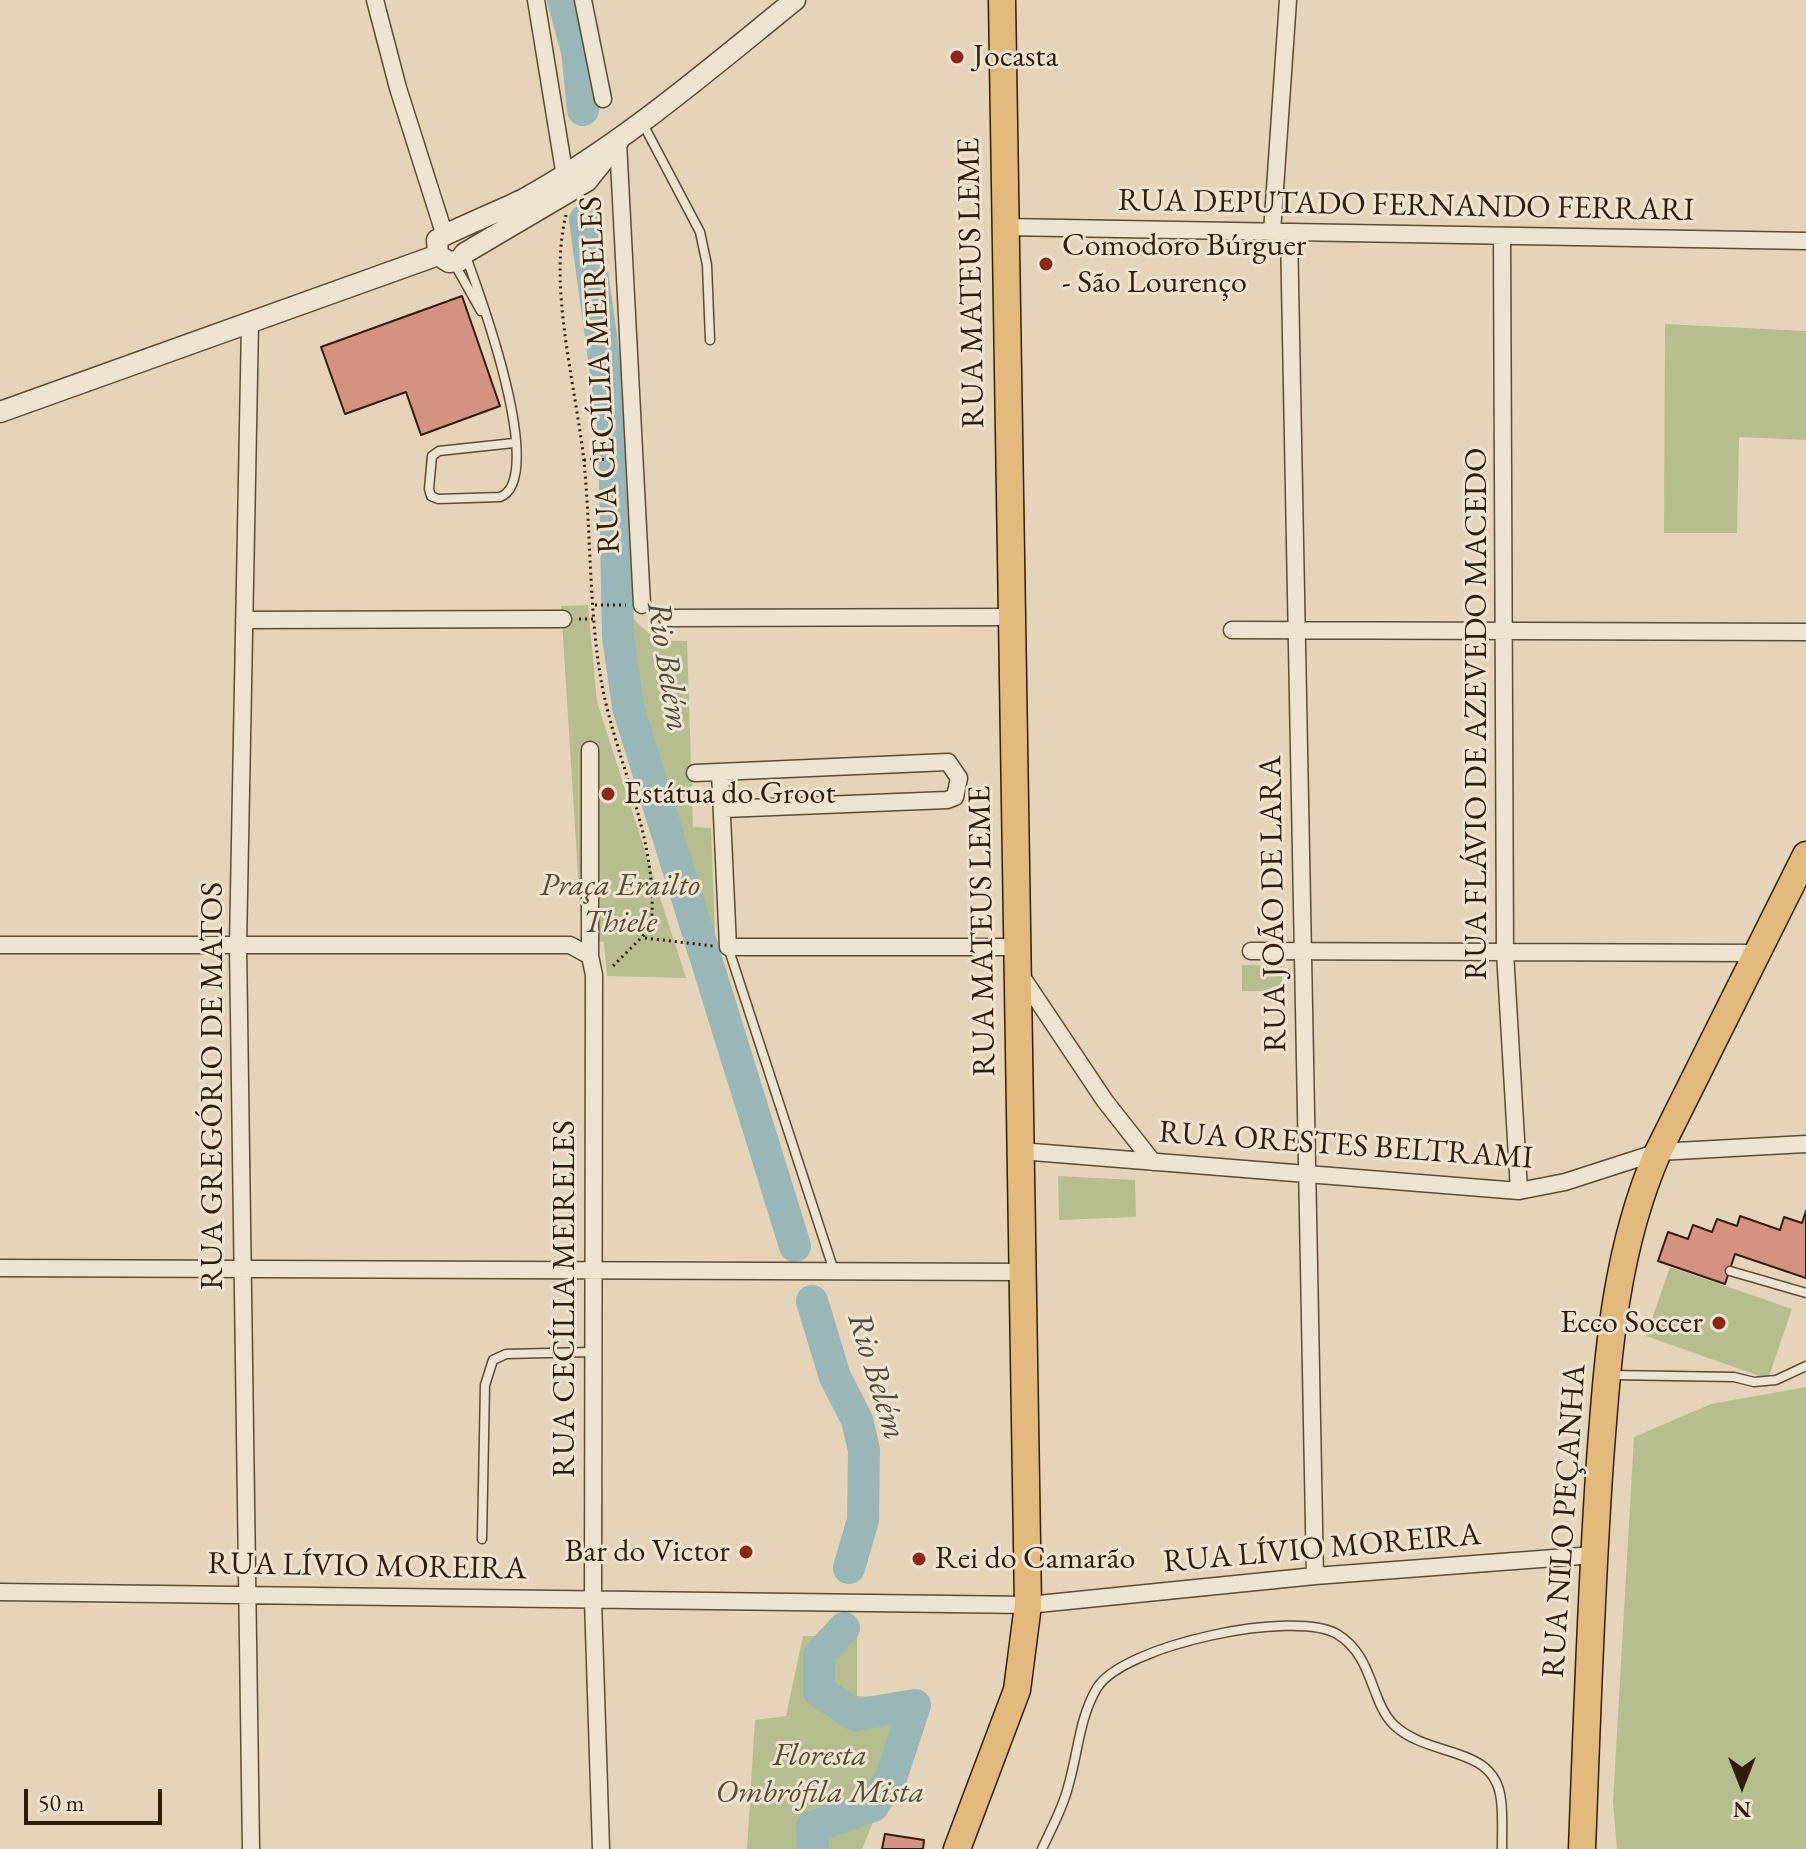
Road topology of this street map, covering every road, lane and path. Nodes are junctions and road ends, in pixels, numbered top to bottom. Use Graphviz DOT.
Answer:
graph roads {
  1 [pos="375,0"];
  2 [pos="536,0"];
  3 [pos="583,0"];
  4 [pos="795,0"];
  5 [pos="1002,0"];
  6 [pos="1288,0"];
  7 [pos="603,99"];
  8 [pos="642,123"];
  9 [pos="618,142"];
  10 [pos="565,177"];
  11 [pos="568,207"];
  12 [pos="1005,227"];
  13 [pos="450,232"];
  14 [pos="1272,232"];
  15 [pos="1289,232"];
  16 [pos="1502,236"];
  17 [pos="1806,241"];
  18 [pos="452,257"];
  19 [pos="250,323"];
  20 [pos="492,331"];
  21 [pos="710,340"];
  22 [pos="0,412"];
  23 [pos="514,443"];
  24 [pos="603,459"];
  25 [pos="584,460"];
  26 [pos="595,605"];
  27 [pos="634,605"];
  28 [pos="1012,617"];
  29 [pos="667,618"];
  30 [pos="563,619"];
  31 [pos="244,620"];
  32 [pos="1232,630"];
  33 [pos="1297,630"];
  34 [pos="1504,631"];
  35 [pos="1806,632"];
  36 [pos="590,750"];
  37 [pos="720,772"];
  38 [pos="695,773"];
  39 [pos="724,809"];
  40 [pos="1806,855"];
  41 [pos="645,938"];
  42 [pos="0,945"];
  43 [pos="238,945"];
  44 [pos="707,945"];
  45 [pos="728,947"];
  46 [pos="1251,951"];
  47 [pos="1303,951"];
  48 [pos="1505,952"];
  49 [pos="1758,953"];
  50 [pos="590,956"];
  51 [pos="1018,958"];
  52 [pos="607,976"];
  53 [pos="1806,1144"];
  54 [pos="1020,1151"];
  55 [pos="1658,1152"];
  56 [pos="1153,1162"];
  57 [pos="1307,1176"];
  58 [pos="1519,1191"];
  59 [pos="0,1268"];
  60 [pos="243,1269"];
  61 [pos="592,1270"];
  62 [pos="834,1271"];
  63 [pos="1730,1271"];
  64 [pos="1022,1272"];
  65 [pos="1806,1293"];
  66 [pos="592,1352"];
  67 [pos="1806,1366"];
  68 [pos="1607,1374"];
  69 [pos="482,1539"];
  70 [pos="1594,1555"];
  71 [pos="1315,1576"];
  72 [pos="0,1592"];
  73 [pos="247,1593"];
  74 [pos="593,1600"];
  75 [pos="1028,1605"];
  76 [pos="251,1849"];
  77 [pos="601,1849"];
  78 [pos="957,1849"];
  79 [pos="1042,1849"];
  80 [pos="1502,1849"];
  81 [pos="1582,1849"];
  1 -- 13 [label="street"];
  2 -- 10 [label="street"];
  3 -- 7 [label="street"];
  4 -- 8 [label="street"];
  5 -- 12 [label="main road, RUA MATEUS LEME"];
  6 -- 14 [label="street"];
  8 -- 9 [label="street"];
  8 -- 21 [label="lane"];
  9 -- 10 [label="street"];
  9 -- 18 [label="street"];
  9 -- 27 [label="street, RUA CECÍLIA MEIRELES"];
  10 -- 13 [label="street"];
  11 -- 25 [label="path"];
  12 -- 14 [label="street, RUA DEPUTADO FERNANDO FERRARI"];
  12 -- 28 [label="main road, RUA MATEUS LEME"];
  13 -- 18 [label="street"];
  14 -- 15 [label="street, RUA DEPUTADO FERNANDO FERRARI"];
  15 -- 16 [label="street, RUA DEPUTADO FERNANDO FERRARI"];
  15 -- 33 [label="street, RUA JOÃO DE LARA"];
  16 -- 17 [label="street, RUA DEPUTADO FERNANDO FERRARI"];
  16 -- 34 [label="street, RUA FLÁVIO DE AZEVEDO MACEDO"];
  18 -- 19 [label="street"];
  18 -- 20 [label="lane"];
  18 -- 20 [label="lane"];
  19 -- 22 [label="street"];
  19 -- 31 [label="street, RUA GREGÓRIO DE MATOS"];
  20 -- 23 [label="lane"];
  23 -- 23 [label="lane"];
  24 -- 25 [label="path"];
  25 -- 26 [label="path"];
  26 -- 27 [label="path"];
  26 -- 41 [label="path"];
  28 -- 29 [label="street"];
  28 -- 51 [label="main road, RUA MATEUS LEME"];
  30 -- 31 [label="street"];
  31 -- 43 [label="street, RUA GREGÓRIO DE MATOS"];
  32 -- 33 [label="street"];
  33 -- 34 [label="street"];
  33 -- 47 [label="street, RUA JOÃO DE LARA"];
  34 -- 35 [label="street"];
  34 -- 48 [label="street, RUA FLÁVIO DE AZEVEDO MACEDO"];
  36 -- 50 [label="street, RUA CECÍLIA MEIRELES"];
  37 -- 38 [label="street"];
  37 -- 39 [label="street"];
  37 -- 39 [label="street"];
  39 -- 45 [label="street"];
  40 -- 49 [label="main road, RUA NILO PEÇANHA"];
  41 -- 44 [label="path"];
  41 -- 52 [label="path"];
  42 -- 43 [label="street"];
  43 -- 50 [label="street"];
  43 -- 60 [label="street, RUA GREGÓRIO DE MATOS"];
  45 -- 51 [label="street"];
  45 -- 62 [label="lane"];
  46 -- 47 [label="street"];
  47 -- 48 [label="street"];
  47 -- 57 [label="street, RUA JOÃO DE LARA"];
  48 -- 49 [label="street"];
  48 -- 58 [label="street, RUA FLÁVIO DE AZEVEDO MACEDO"];
  49 -- 55 [label="main road, RUA NILO PEÇANHA"];
  50 -- 61 [label="street, RUA CECÍLIA MEIRELES"];
  51 -- 54 [label="main road, RUA MATEUS LEME"];
  51 -- 56 [label="street"];
  53 -- 55 [label="street, RUA ORESTES BELTRAMI"];
  54 -- 56 [label="street, RUA ORESTES BELTRAMI"];
  54 -- 64 [label="main road, RUA MATEUS LEME"];
  55 -- 58 [label="street, RUA ORESTES BELTRAMI"];
  55 -- 68 [label="main road, RUA NILO PEÇANHA"];
  56 -- 57 [label="street, RUA ORESTES BELTRAMI"];
  57 -- 58 [label="street, RUA ORESTES BELTRAMI"];
  57 -- 71 [label="street, RUA JOÃO DE LARA"];
  59 -- 60 [label="street"];
  60 -- 61 [label="street"];
  60 -- 73 [label="street, RUA GREGÓRIO DE MATOS"];
  61 -- 62 [label="street"];
  61 -- 66 [label="street, RUA CECÍLIA MEIRELES"];
  62 -- 64 [label="street"];
  63 -- 65 [label="lane"];
  64 -- 75 [label="main road, RUA MATEUS LEME"];
  66 -- 69 [label="lane"];
  66 -- 74 [label="street, RUA CECÍLIA MEIRELES"];
  67 -- 68 [label="lane"];
  68 -- 70 [label="main road, RUA NILO PEÇANHA"];
  70 -- 71 [label="street, RUA LÍVIO MOREIRA"];
  70 -- 81 [label="main road, RUA NILO PEÇANHA"];
  71 -- 75 [label="street, RUA LÍVIO MOREIRA"];
  72 -- 73 [label="street, RUA LÍVIO MOREIRA"];
  73 -- 74 [label="street, RUA LÍVIO MOREIRA"];
  73 -- 76 [label="street, RUA GREGÓRIO DE MATOS"];
  74 -- 75 [label="street, RUA LÍVIO MOREIRA"];
  74 -- 77 [label="street, RUA CECÍLIA MEIRELES"];
  75 -- 78 [label="main road, RUA MATEUS LEME"];
  79 -- 80 [label="lane"];
}
